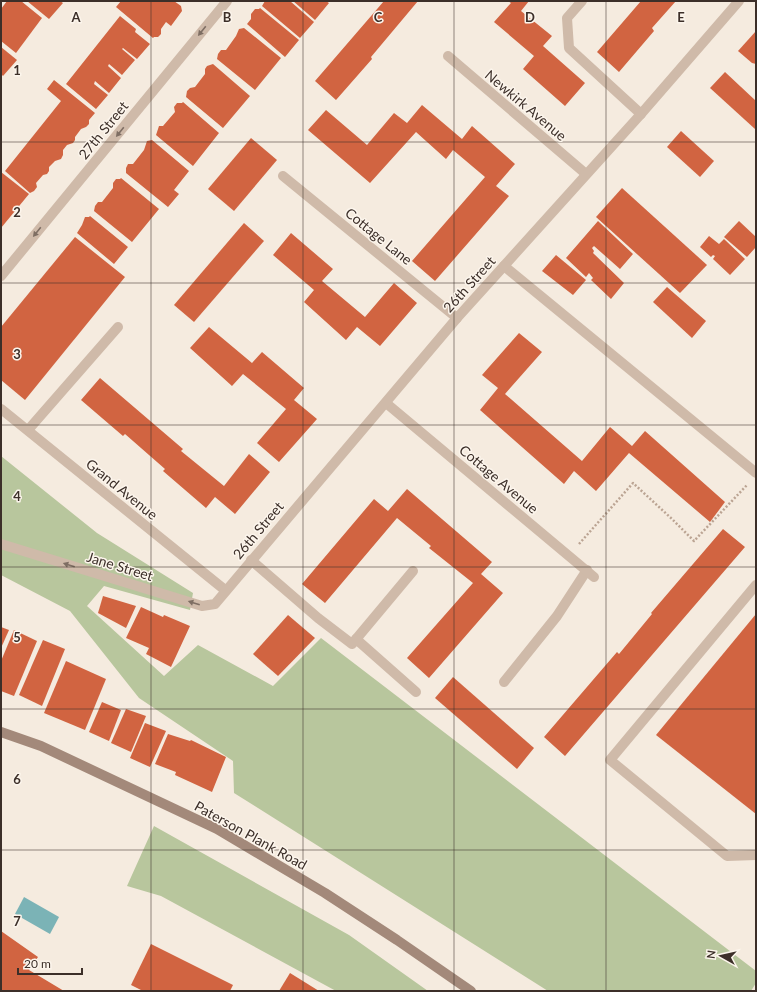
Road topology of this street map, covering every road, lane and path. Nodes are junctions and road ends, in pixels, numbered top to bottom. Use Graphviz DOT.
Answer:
graph roads {
  1 [pos="227,1"];
  2 [pos="582,1"];
  3 [pos="739,1"];
  4 [pos="448,56"];
  5 [pos="641,114"];
  6 [pos="586,174"];
  7 [pos="283,176"];
  8 [pos="504,266"];
  9 [pos="1,276"];
  10 [pos="457,318"];
  11 [pos="118,327"];
  12 [pos="386,403"];
  13 [pos="1,409"];
  14 [pos="28,430"];
  15 [pos="753,477"];
  16 [pos="1,544"];
  17 [pos="569,556"];
  18 [pos="251,560"];
  19 [pos="413,571"];
  20 [pos="756,585"];
  21 [pos="226,590"];
  22 [pos="356,639"];
  23 [pos="504,682"];
  24 [pos="416,692"];
  25 [pos="1,732"];
  26 [pos="756,855"];
  27 [pos="471,991"];
  1 -- 9 [label="street, 27th Street, one-way"];
  2 -- 5 [label="street"];
  3 -- 5 [label="street, 26th Street"];
  4 -- 6 [label="street, Newkirk Avenue"];
  5 -- 6 [label="street, 26th Street"];
  6 -- 8 [label="street, 26th Street"];
  7 -- 10 [label="street, Cottage Lane"];
  8 -- 10 [label="street, 26th Street"];
  8 -- 15 [label="street"];
  10 -- 12 [label="street, 26th Street"];
  11 -- 14 [label="street"];
  12 -- 17 [label="street, Cottage Avenue"];
  12 -- 18 [label="street, 26th Street"];
  13 -- 14 [label="street, Grand Avenue"];
  14 -- 21 [label="street, Grand Avenue"];
  15 -- 17 [label="path"];
  21 -- 16 [label="street, Jane Street, one-way"];
  17 -- 23 [label="street, Cottage Avenue"];
  18 -- 21 [label="street, 26th Street"];
  18 -- 22 [label="street"];
  19 -- 22 [label="street"];
  20 -- 26 [label="street"];
  22 -- 24 [label="street"];
  25 -- 27 [label="main road, Paterson Plank Road"];
}
